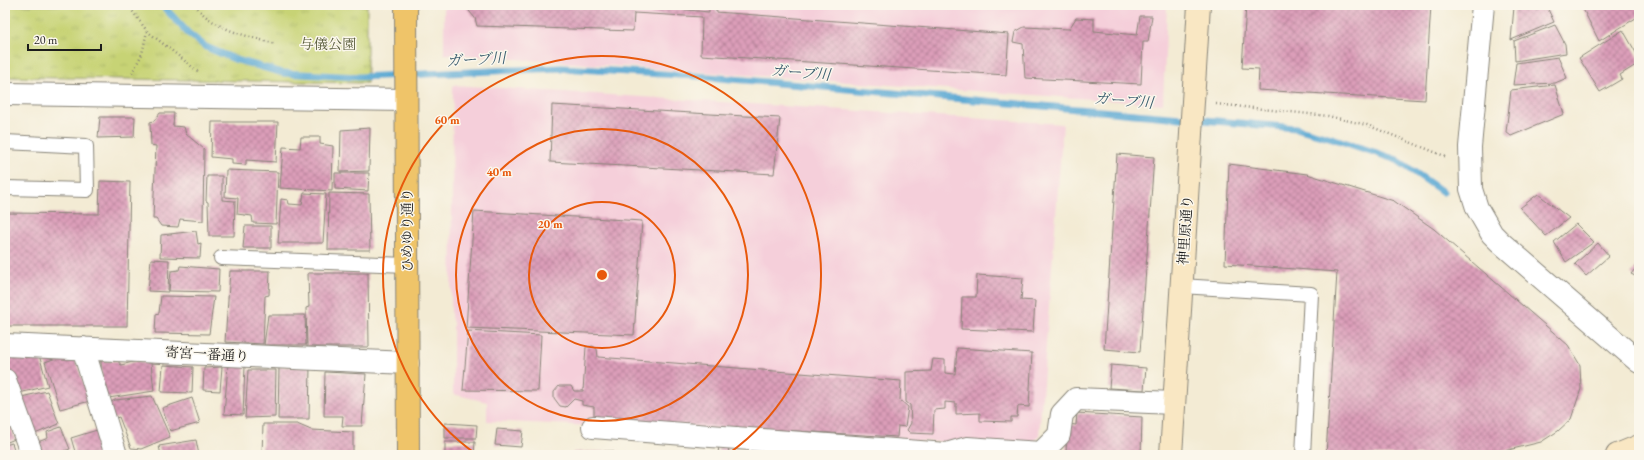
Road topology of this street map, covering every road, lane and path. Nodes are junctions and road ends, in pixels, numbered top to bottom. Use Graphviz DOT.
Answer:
graph roads {
  1 [pos="128,5"];
  2 [pos="195,5"];
  3 [pos="406,5"];
  4 [pos="1199,5"];
  5 [pos="1483,5"];
  6 [pos="147,31"];
  7 [pos="276,44"];
  8 [pos="204,76"];
  9 [pos="5,94"];
  10 [pos="406,94"];
  11 [pos="121,97"];
  12 [pos="1214,104"];
  13 [pos="5,142"];
  14 [pos="1450,161"];
  15 [pos="5,188"];
  16 [pos="221,258"];
  17 [pos="407,265"];
  18 [pos="1181,286"];
  19 [pos="5,345"];
  20 [pos="83,348"];
  21 [pos="1639,362"];
  22 [pos="408,363"];
  23 [pos="5,380"];
  24 [pos="1174,403"];
  25 [pos="592,427"];
  26 [pos="1639,446"];
  27 [pos="32,455"];
  28 [pos="116,455"];
  29 [pos="408,455"];
  30 [pos="946,455"];
  31 [pos="1171,455"];
  32 [pos="1303,455"];
  33 [pos="1617,455"];
  1 -- 6 [label="path"];
  2 -- 7 [label="path"];
  3 -- 10 [label="highway, ひめゆり通り"];
  4 -- 18 [label="street, 神里原通り"];
  5 -- 21 [label="street"];
  6 -- 8 [label="path"];
  6 -- 11 [label="path"];
  9 -- 11 [label="street"];
  10 -- 11 [label="street"];
  10 -- 17 [label="highway, ひめゆり通り"];
  12 -- 14 [label="path"];
  13 -- 15 [label="lane"];
  16 -- 17 [label="lane"];
  17 -- 22 [label="highway, ひめゆり通り"];
  18 -- 24 [label="street, 神里原通り"];
  18 -- 32 [label="lane"];
  19 -- 20 [label="street, 寄宮一番通り"];
  20 -- 22 [label="street, 寄宮一番通り"];
  20 -- 28 [label="street"];
  22 -- 29 [label="highway, ひめゆり通り"];
  23 -- 27 [label="street"];
  24 -- 30 [label="street"];
  24 -- 31 [label="street, 神里原通り"];
  25 -- 30 [label="street"];
  26 -- 33 [label="street"];
}
